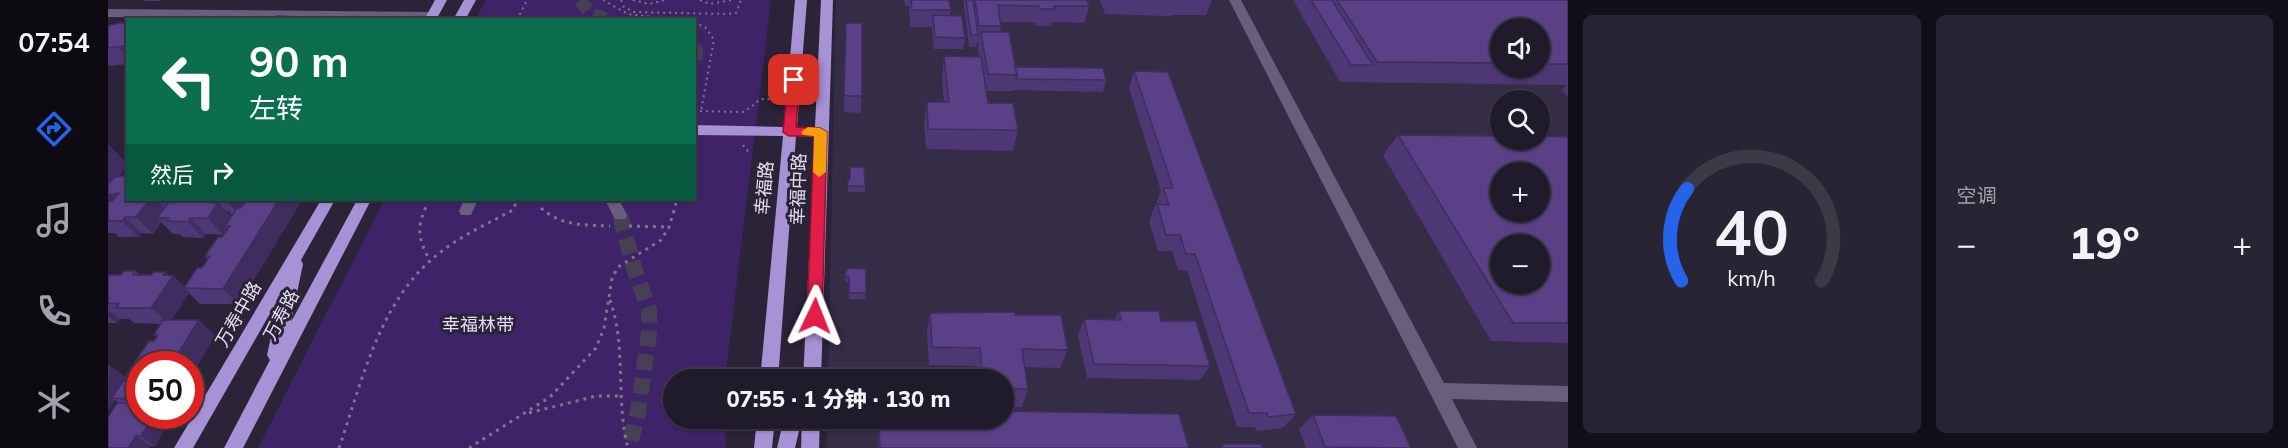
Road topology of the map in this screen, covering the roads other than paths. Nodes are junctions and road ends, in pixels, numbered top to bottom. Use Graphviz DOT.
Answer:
graph roads {
  1 [pos="441,0"];
  2 [pos="470,0"];
  3 [pos="801,0"];
  4 [pos="827,0"];
  5 [pos="1235,0"];
  6 [pos="108,13"];
  7 [pos="431,18"];
  8 [pos="460,18"];
  9 [pos="696,130"];
  10 [pos="789,132"];
  11 [pos="820,132"];
  12 [pos="327,201"];
  13 [pos="363,201"];
  14 [pos="613,201"];
  15 [pos="620,215"];
  16 [pos="297,252"];
  17 [pos="815,316"];
  18 [pos="770,369"];
  19 [pos="803,369"];
  20 [pos="813,369"];
  21 [pos="273,372"];
  22 [pos="1439,391"];
  23 [pos="1568,394"];
  24 [pos="765,429"];
  25 [pos="790,429"];
  26 [pos="811,429"];
  27 [pos="183,448"];
  28 [pos="233,448"];
  29 [pos="763,448"];
  30 [pos="786,448"];
  31 [pos="810,448"];
  32 [pos="1468,448"];
  1 -- 7 [label="main road"];
  2 -- 8 [label="main road"];
  3 -- 10 [label="main road, 幸福路"];
  4 -- 11 [label="main road, 幸福中路"];
  5 -- 22 [label="street"];
  6 -- 7 [label="street"];
  9 -- 10 [label="main road"];
  10 -- 11 [label="main road"];
  10 -- 18 [label="main road, 幸福路"];
  11 -- 17 [label="main road, 幸福中路"];
  12 -- 16 [label="main road, 万寿中路"];
  13 -- 21 [label="main road, 万寿路"];
  14 -- 15 [label="street"];
  16 -- 21 [label="main road"];
  16 -- 27 [label="main road, 万寿中路"];
  17 -- 19 [label="main road"];
  17 -- 20 [label="main road, 幸福中路"];
  21 -- 28 [label="main road, 万寿路"];
  22 -- 23 [label="street"];
  22 -- 32 [label="street"];
  24 -- 29 [label="main road"];
  25 -- 30 [label="main road"];
  26 -- 31 [label="main road"];
}
